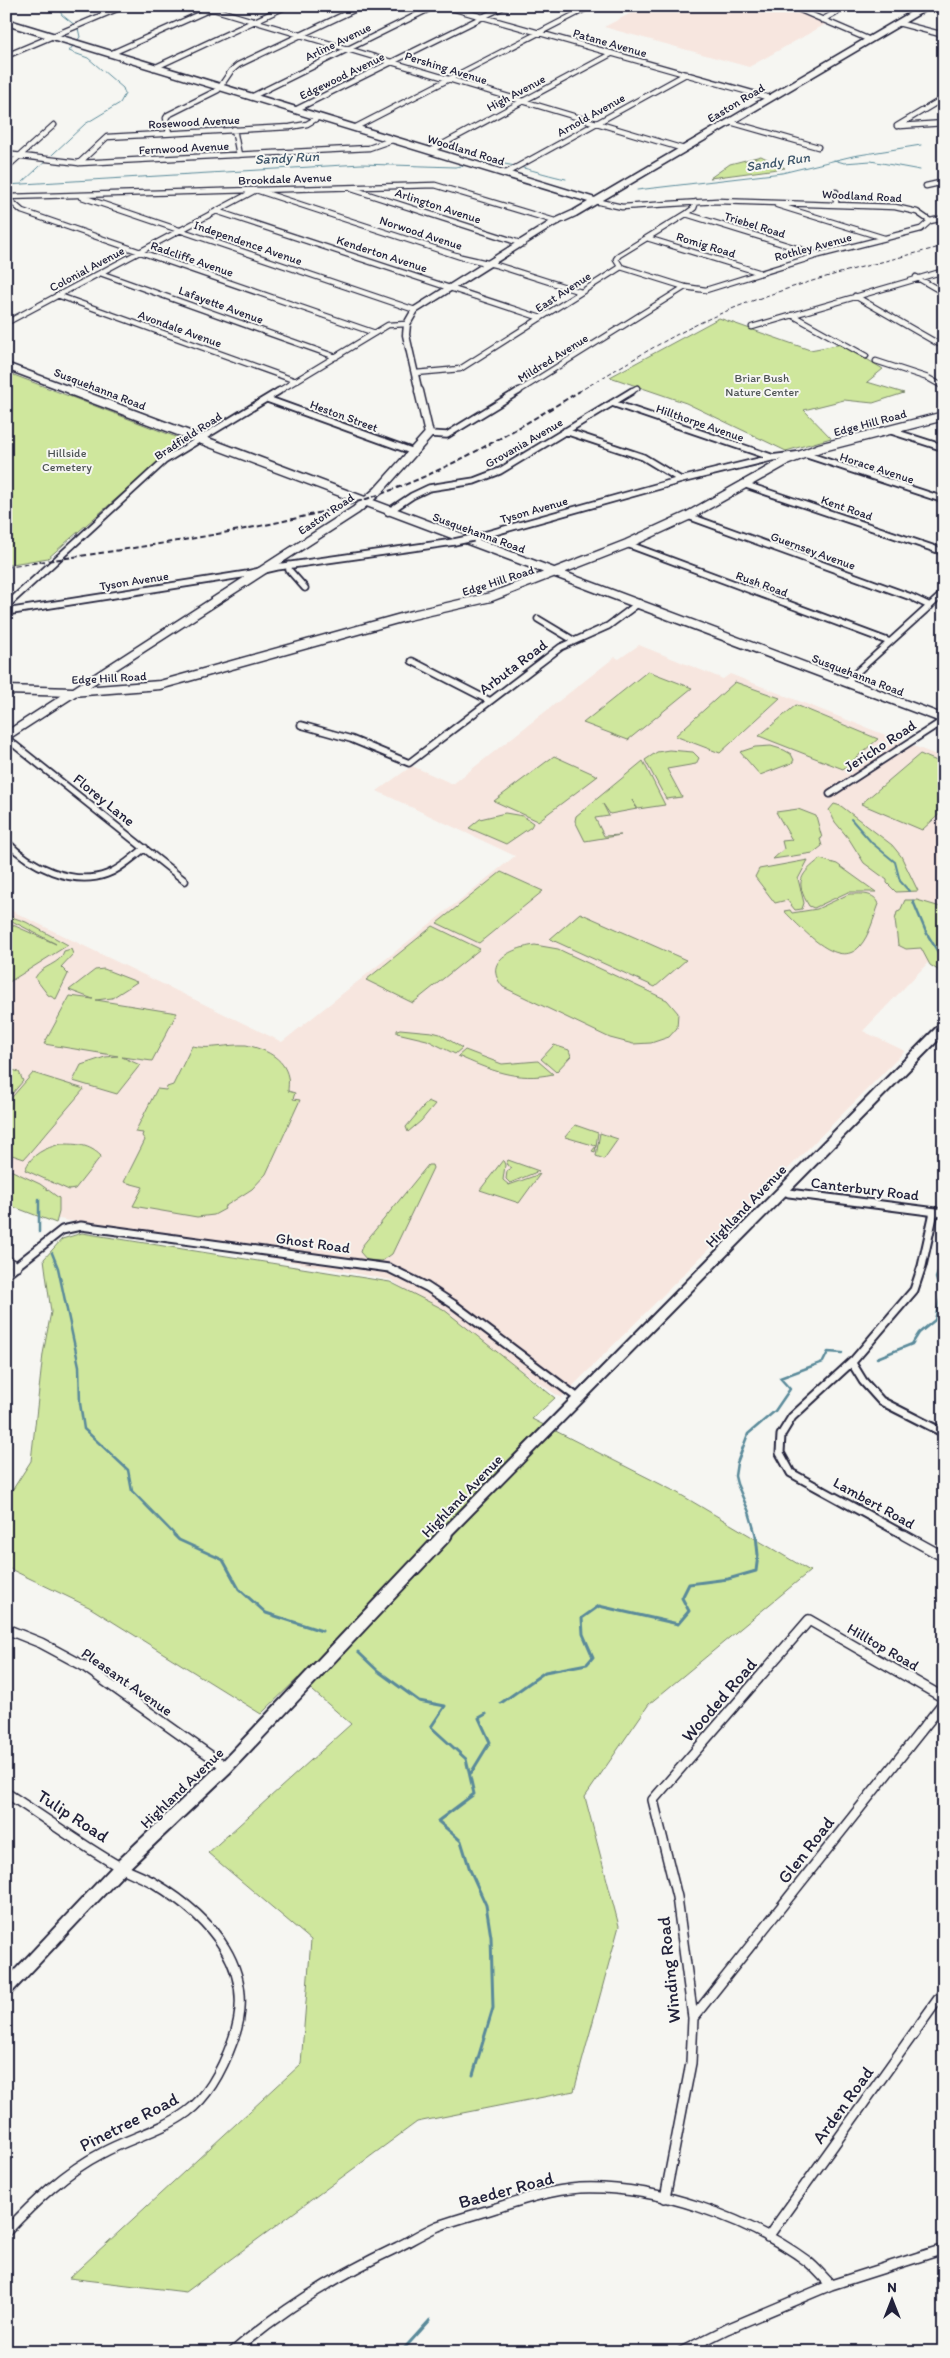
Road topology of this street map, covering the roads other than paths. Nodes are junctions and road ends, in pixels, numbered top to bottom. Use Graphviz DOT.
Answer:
graph roads {
  1 [pos="124,6"];
  2 [pos="203,6"];
  3 [pos="217,6"];
  4 [pos="287,6"];
  5 [pos="362,6"];
  6 [pos="435,6"];
  7 [pos="444,6"];
  8 [pos="505,6"];
  9 [pos="591,6"];
  10 [pos="791,6"];
  11 [pos="847,6"];
  12 [pos="927,6"];
  13 [pos="212,9"];
  14 [pos="483,17"];
  15 [pos="822,20"];
  16 [pos="254,21"];
  17 [pos="6,22"];
  18 [pos="898,23"];
  19 [pos="539,33"];
  20 [pos="301,35"];
  21 [pos="944,35"];
  22 [pos="53,36"];
  23 [pos="870,40"];
  24 [pos="347,49"];
  25 [pos="110,54"];
  26 [pos="611,54"];
  27 [pos="6,56"];
  28 [pos="393,62"];
  29 [pos="154,68"];
  30 [pos="686,74"];
  31 [pos="450,79"];
  32 [pos="221,87"];
  33 [pos="251,96"];
  34 [pos="770,98"];
  35 [pos="944,98"];
  36 [pos="522,101"];
  37 [pos="295,110"];
  38 [pos="319,117"];
  39 [pos="730,122"];
  40 [pos="597,123"];
  41 [pos="944,123"];
  42 [pos="54,125"];
  43 [pos="354,128"];
  44 [pos="234,129"];
  45 [pos="169,133"];
  46 [pos="392,140"];
  47 [pos="818,147"];
  48 [pos="684,149"];
  49 [pos="430,151"];
  50 [pos="6,154"];
  51 [pos="239,155"];
  52 [pos="20,156"];
  53 [pos="79,163"];
  54 [pos="6,168"];
  55 [pos="506,174"];
  56 [pos="944,182"];
  57 [pos="926,186"];
  58 [pos="346,188"];
  59 [pos="256,190"];
  60 [pos="836,192"];
  61 [pos="75,195"];
  62 [pos="7,197"];
  63 [pos="595,201"];
  64 [pos="696,202"];
  65 [pos="773,203"];
  66 [pos="836,205"];
  67 [pos="216,211"];
  68 [pos="686,214"];
  69 [pos="944,218"];
  70 [pos="558,222"];
  71 [pos="930,222"];
  72 [pos="180,231"];
  73 [pos="647,238"];
  74 [pos="884,238"];
  75 [pos="523,244"];
  76 [pos="139,252"];
  77 [pos="819,255"];
  78 [pos="490,264"];
  79 [pos="621,267"];
  80 [pos="944,271"];
  81 [pos="100,272"];
  82 [pos="758,272"];
  83 [pos="916,277"];
  84 [pos="450,287"];
  85 [pos="686,287"];
  86 [pos="581,292"];
  87 [pos="944,293"];
  88 [pos="58,296"];
  89 [pos="855,296"];
  90 [pos="415,310"];
  91 [pos="792,314"];
  92 [pos="541,318"];
  93 [pos="6,323"];
  94 [pos="407,324"];
  95 [pos="752,327"];
  96 [pos="375,333"];
  97 [pos="944,346"];
  98 [pos="866,356"];
  99 [pos="336,357"];
  100 [pos="876,361"];
  101 [pos="6,366"];
  102 [pos="416,373"];
  103 [pos="296,381"];
  104 [pos="944,387"];
  105 [pos="637,388"];
  106 [pos="267,399"];
  107 [pos="612,403"];
  108 [pos="944,416"];
  109 [pos="888,430"];
  110 [pos="565,432"];
  111 [pos="429,434"];
  112 [pos="199,439"];
  113 [pos="944,448"];
  114 [pos="414,452"];
  115 [pos="804,454"];
  116 [pos="771,458"];
  117 [pos="779,465"];
  118 [pos="680,480"];
  119 [pos="743,484"];
  120 [pos="944,500"];
  121 [pos="365,503"];
  122 [pos="388,512"];
  123 [pos="688,516"];
  124 [pos="627,544"];
  125 [pos="944,552"];
  126 [pos="289,565"];
  127 [pos="265,568"];
  128 [pos="555,573"];
  129 [pos="304,588"];
  130 [pos="944,593"];
  131 [pos="639,603"];
  132 [pos="930,606"];
  133 [pos="6,607"];
  134 [pos="6,612"];
  135 [pos="538,619"];
  136 [pos="573,640"];
  137 [pos="890,642"];
  138 [pos="412,661"];
  139 [pos="846,682"];
  140 [pos="6,690"];
  141 [pos="72,692"];
  142 [pos="490,701"];
  143 [pos="944,719"];
  144 [pos="301,724"];
  145 [pos="6,737"];
  146 [pos="830,794"];
  147 [pos="6,841"];
  148 [pos="146,848"];
  149 [pos="185,881"];
  150 [pos="944,1027"];
  151 [pos="783,1190"];
  152 [pos="934,1212"];
  153 [pos="944,1213"];
  154 [pos="6,1260"];
  155 [pos="17,1266"];
  156 [pos="6,1274"];
  157 [pos="852,1363"];
  158 [pos="578,1398"];
  159 [pos="944,1433"];
  160 [pos="944,1557"];
  161 [pos="809,1620"];
  162 [pos="6,1629"];
  163 [pos="944,1700"];
  164 [pos="226,1766"];
  165 [pos="6,1793"];
  166 [pos="652,1800"];
  167 [pos="121,1867"];
  168 [pos="9,1983"];
  169 [pos="944,1992"];
  170 [pos="693,2018"];
  171 [pos="665,2198"];
  172 [pos="6,2232"];
  173 [pos="768,2237"];
  174 [pos="944,2249"];
  175 [pos="831,2285"];
  176 [pos="233,2352"];
  177 [pos="681,2352"];
  1 -- 22 [label="street"];
  2 -- 13 [label="street, Pershing Avenue"];
  3 -- 13 [label="street"];
  4 -- 16 [label="street"];
  5 -- 20 [label="street"];
  6 -- 24 [label="street, Arline Avenue"];
  7 -- 14 [label="street, Patane Avenue"];
  8 -- 14 [label="street, Edgewood Avenue"];
  9 -- 19 [label="street"];
  10 -- 15 [label="street"];
  11 -- 15 [label="street"];
  12 -- 18 [label="main road, Easton Road"];
  13 -- 16 [label="street, Pershing Avenue"];
  13 -- 25 [label="street"];
  14 -- 19 [label="street, Patane Avenue"];
  14 -- 28 [label="street, Edgewood Avenue"];
  15 -- 23 [label="street"];
  16 -- 20 [label="street, Pershing Avenue"];
  16 -- 29 [label="street"];
  17 -- 22 [label="main road, Woodland Road"];
  18 -- 21 [label="street"];
  18 -- 23 [label="main road, Easton Road"];
  19 -- 26 [label="street, Patane Avenue"];
  19 -- 31 [label="street"];
  20 -- 24 [label="street, Pershing Avenue"];
  20 -- 32 [label="street"];
  22 -- 25 [label="main road, Woodland Road"];
  22 -- 27 [label="street"];
  23 -- 34 [label="main road, Easton Road"];
  24 -- 28 [label="street, Pershing Avenue"];
  24 -- 33 [label="street, Arline Avenue"];
  25 -- 29 [label="main road, Woodland Road"];
  26 -- 30 [label="street, Patane Avenue"];
  26 -- 36 [label="street, High Avenue"];
  28 -- 31 [label="street, Pershing Avenue"];
  28 -- 37 [label="street, Edgewood Avenue"];
  29 -- 32 [label="main road, Woodland Road"];
  30 -- 34 [label="street, Patane Avenue"];
  30 -- 40 [label="street, Arnold Avenue"];
  31 -- 36 [label="street, Pershing Avenue"];
  31 -- 43 [label="street"];
  32 -- 33 [label="main road, Woodland Road"];
  32 -- 45 [label="street"];
  33 -- 37 [label="main road, Woodland Road"];
  34 -- 39 [label="main road, Easton Road"];
  35 -- 41 [label="street"];
  36 -- 40 [label="street, Pershing Avenue"];
  36 -- 49 [label="street, High Avenue"];
  37 -- 38 [label="main road, Woodland Road"];
  38 -- 43 [label="main road, Woodland Road"];
  38 -- 44 [label="street, Rosewood Avenue"];
  39 -- 47 [label="street"];
  39 -- 48 [label="main road, Easton Road"];
  40 -- 48 [label="street, Pershing Avenue"];
  40 -- 55 [label="street, Arnold Avenue"];
  42 -- 52 [label="street"];
  43 -- 46 [label="main road, Woodland Road"];
  44 -- 45 [label="street, Rosewood Avenue"];
  44 -- 51 [label="street"];
  45 -- 53 [label="street, Rosewood Avenue"];
  46 -- 49 [label="main road, Woodland Road"];
  46 -- 51 [label="street, Fernwood Avenue"];
  48 -- 63 [label="main road, Easton Road"];
  49 -- 55 [label="main road, Woodland Road"];
  50 -- 52 [label="street, Fernwood Avenue"];
  51 -- 53 [label="street, Fernwood Avenue"];
  52 -- 53 [label="street, Fernwood Avenue"];
  52 -- 54 [label="street"];
  55 -- 63 [label="main road, Woodland Road"];
  56 -- 57 [label="street"];
  58 -- 59 [label="street, Brookdale Avenue"];
  58 -- 70 [label="street, Brookdale Avenue"];
  58 -- 75 [label="street, Arlington Avenue"];
  59 -- 61 [label="street, Brookdale Avenue"];
  59 -- 67 [label="street, Colonial Avenue"];
  59 -- 78 [label="street, Norwood Avenue"];
  60 -- 66 [label="street"];
  61 -- 62 [label="street, Brookdale Avenue"];
  61 -- 72 [label="street, Independence Avenue"];
  62 -- 76 [label="street, Radcliffe Avenue"];
  63 -- 64 [label="street, Woodland Road"];
  63 -- 70 [label="main road, Easton Road"];
  64 -- 65 [label="street, Woodland Road"];
  64 -- 68 [label="street"];
  65 -- 66 [label="street, Woodland Road"];
  65 -- 74 [label="street"];
  66 -- 71 [label="street, Woodland Road"];
  67 -- 72 [label="street, Colonial Avenue"];
  67 -- 84 [label="street, Kenderton Avenue"];
  68 -- 73 [label="street"];
  68 -- 77 [label="street, Triebel Road"];
  69 -- 71 [label="street, Rothley Avenue"];
  70 -- 75 [label="main road, Easton Road"];
  71 -- 74 [label="street, Rothley Avenue"];
  72 -- 76 [label="street, Colonial Avenue"];
  72 -- 90 [label="street, Independence Avenue"];
  73 -- 79 [label="street"];
  73 -- 82 [label="street, Romig Road"];
  74 -- 77 [label="street, Rothley Avenue"];
  75 -- 78 [label="main road, Easton Road"];
  76 -- 81 [label="street, Colonial Avenue"];
  76 -- 96 [label="street, Radcliffe Avenue"];
  77 -- 82 [label="street, Rothley Avenue"];
  78 -- 84 [label="main road, Easton Road"];
  78 -- 86 [label="street, Norwood Avenue"];
  79 -- 85 [label="street, Rothley Avenue"];
  79 -- 86 [label="street, East Avenue"];
  80 -- 83 [label="street"];
  81 -- 88 [label="street, Colonial Avenue"];
  81 -- 99 [label="street, Lafayette Avenue"];
  82 -- 85 [label="street, Rothley Avenue"];
  83 -- 87 [label="street"];
  83 -- 89 [label="street"];
  84 -- 90 [label="main road, Easton Road"];
  84 -- 92 [label="street, Kenderton Avenue"];
  85 -- 111 [label="street, Mildred Avenue"];
  86 -- 92 [label="street, East Avenue"];
  88 -- 93 [label="street, Colonial Avenue"];
  88 -- 103 [label="street, Avondale Avenue"];
  89 -- 91 [label="street"];
  89 -- 97 [label="street"];
  90 -- 94 [label="main road, Easton Road"];
  91 -- 95 [label="street"];
  91 -- 98 [label="street"];
  92 -- 102 [label="street, East Avenue"];
  94 -- 96 [label="street, Bradfield Road"];
  94 -- 102 [label="main road"];
  96 -- 99 [label="street, Bradfield Road"];
  99 -- 103 [label="street, Bradfield Road"];
  100 -- 104 [label="street"];
  101 -- 112 [label="main road, Susquehanna Road"];
  102 -- 111 [label="main road"];
  103 -- 106 [label="street, Bradfield Road"];
  105 -- 107 [label="street, Grovania Avenue"];
  106 -- 112 [label="street, Bradfield Road"];
  106 -- 114 [label="street, Heston Street"];
  107 -- 110 [label="street, Grovania Avenue"];
  107 -- 116 [label="street, Hillthorpe Avenue"];
  108 -- 109 [label="main road, Edge Hill Road"];
  109 -- 113 [label="street"];
  109 -- 115 [label="main road, Edge Hill Road"];
  110 -- 118 [label="street"];
  110 -- 122 [label="street, Grovania Avenue"];
  111 -- 114 [label="main road, Easton Road"];
  112 -- 121 [label="main road, Susquehanna Road"];
  112 -- 133 [label="street, Bradfield Road"];
  114 -- 121 [label="main road, Easton Road"];
  115 -- 116 [label="street, Tyson Avenue"];
  115 -- 117 [label="main road, Edge Hill Road"];
  115 -- 120 [label="street, Horace Avenue"];
  116 -- 117 [label="street, Hillthorpe Avenue"];
  116 -- 118 [label="street, Tyson Avenue"];
  117 -- 119 [label="main road, Edge Hill Road"];
  118 -- 126 [label="street, Tyson Avenue, bridge"];
  119 -- 123 [label="main road, Edge Hill Road"];
  119 -- 125 [label="street, Kent Road"];
  121 -- 122 [label="main road, Susquehanna Road"];
  121 -- 127 [label="main road, Easton Road"];
  122 -- 128 [label="main road, Susquehanna Road"];
  123 -- 124 [label="main road, Edge Hill Road"];
  123 -- 132 [label="street, Guernsey Avenue"];
  124 -- 128 [label="main road, Edge Hill Road"];
  124 -- 137 [label="street, Rush Road"];
  126 -- 127 [label="street, Tyson Avenue"];
  126 -- 129 [label="street"];
  127 -- 133 [label="street, Tyson Avenue"];
  127 -- 134 [label="street, Tyson Avenue"];
  127 -- 141 [label="main road, Easton Road"];
  128 -- 131 [label="main road, Susquehanna Road"];
  128 -- 141 [label="main road, Edge Hill Road"];
  130 -- 132 [label="street"];
  131 -- 136 [label="street, Arbuta Road"];
  131 -- 139 [label="main road, Susquehanna Road"];
  132 -- 137 [label="street"];
  135 -- 136 [label="street"];
  136 -- 142 [label="street, Arbuta Road"];
  137 -- 139 [label="street"];
  138 -- 142 [label="street"];
  139 -- 143 [label="main road, Susquehanna Road"];
  140 -- 141 [label="main road, Edge Hill Road"];
  141 -- 145 [label="main road, Easton Road"];
  142 -- 144 [label="street, Arbuta Road"];
  143 -- 146 [label="street, Jericho Road"];
  145 -- 148 [label="street, Florey Lane"];
  147 -- 148 [label="street"];
  148 -- 149 [label="street, Florey Lane"];
  150 -- 151 [label="main road, Highland Avenue"];
  151 -- 152 [label="street, Canterbury Road"];
  151 -- 158 [label="main road, Highland Avenue"];
  152 -- 153 [label="street, Canterbury Road"];
  152 -- 157 [label="street"];
  154 -- 155 [label="street"];
  155 -- 156 [label="street, Ghost Road"];
  155 -- 158 [label="street, Ghost Road"];
  157 -- 159 [label="street"];
  157 -- 160 [label="street, Lambert Road"];
  158 -- 164 [label="main road, Highland Avenue"];
  161 -- 163 [label="street, Hilltop Road"];
  161 -- 166 [label="street, Wooded Road"];
  162 -- 164 [label="street, Pleasant Avenue"];
  163 -- 170 [label="street, Glen Road"];
  164 -- 167 [label="main road, Highland Avenue"];
  165 -- 167 [label="street, Tulip Road"];
  166 -- 170 [label="street, Winding Road"];
  167 -- 168 [label="main road, Highland Avenue"];
  167 -- 172 [label="street, Pinetree Road"];
  169 -- 173 [label="street, Arden Road"];
  170 -- 171 [label="street, Winding Road"];
  171 -- 173 [label="street, Baeder Road"];
  171 -- 176 [label="street, Baeder Road"];
  173 -- 175 [label="street, Baeder Road"];
  174 -- 175 [label="street"];
  175 -- 177 [label="street"];
}
